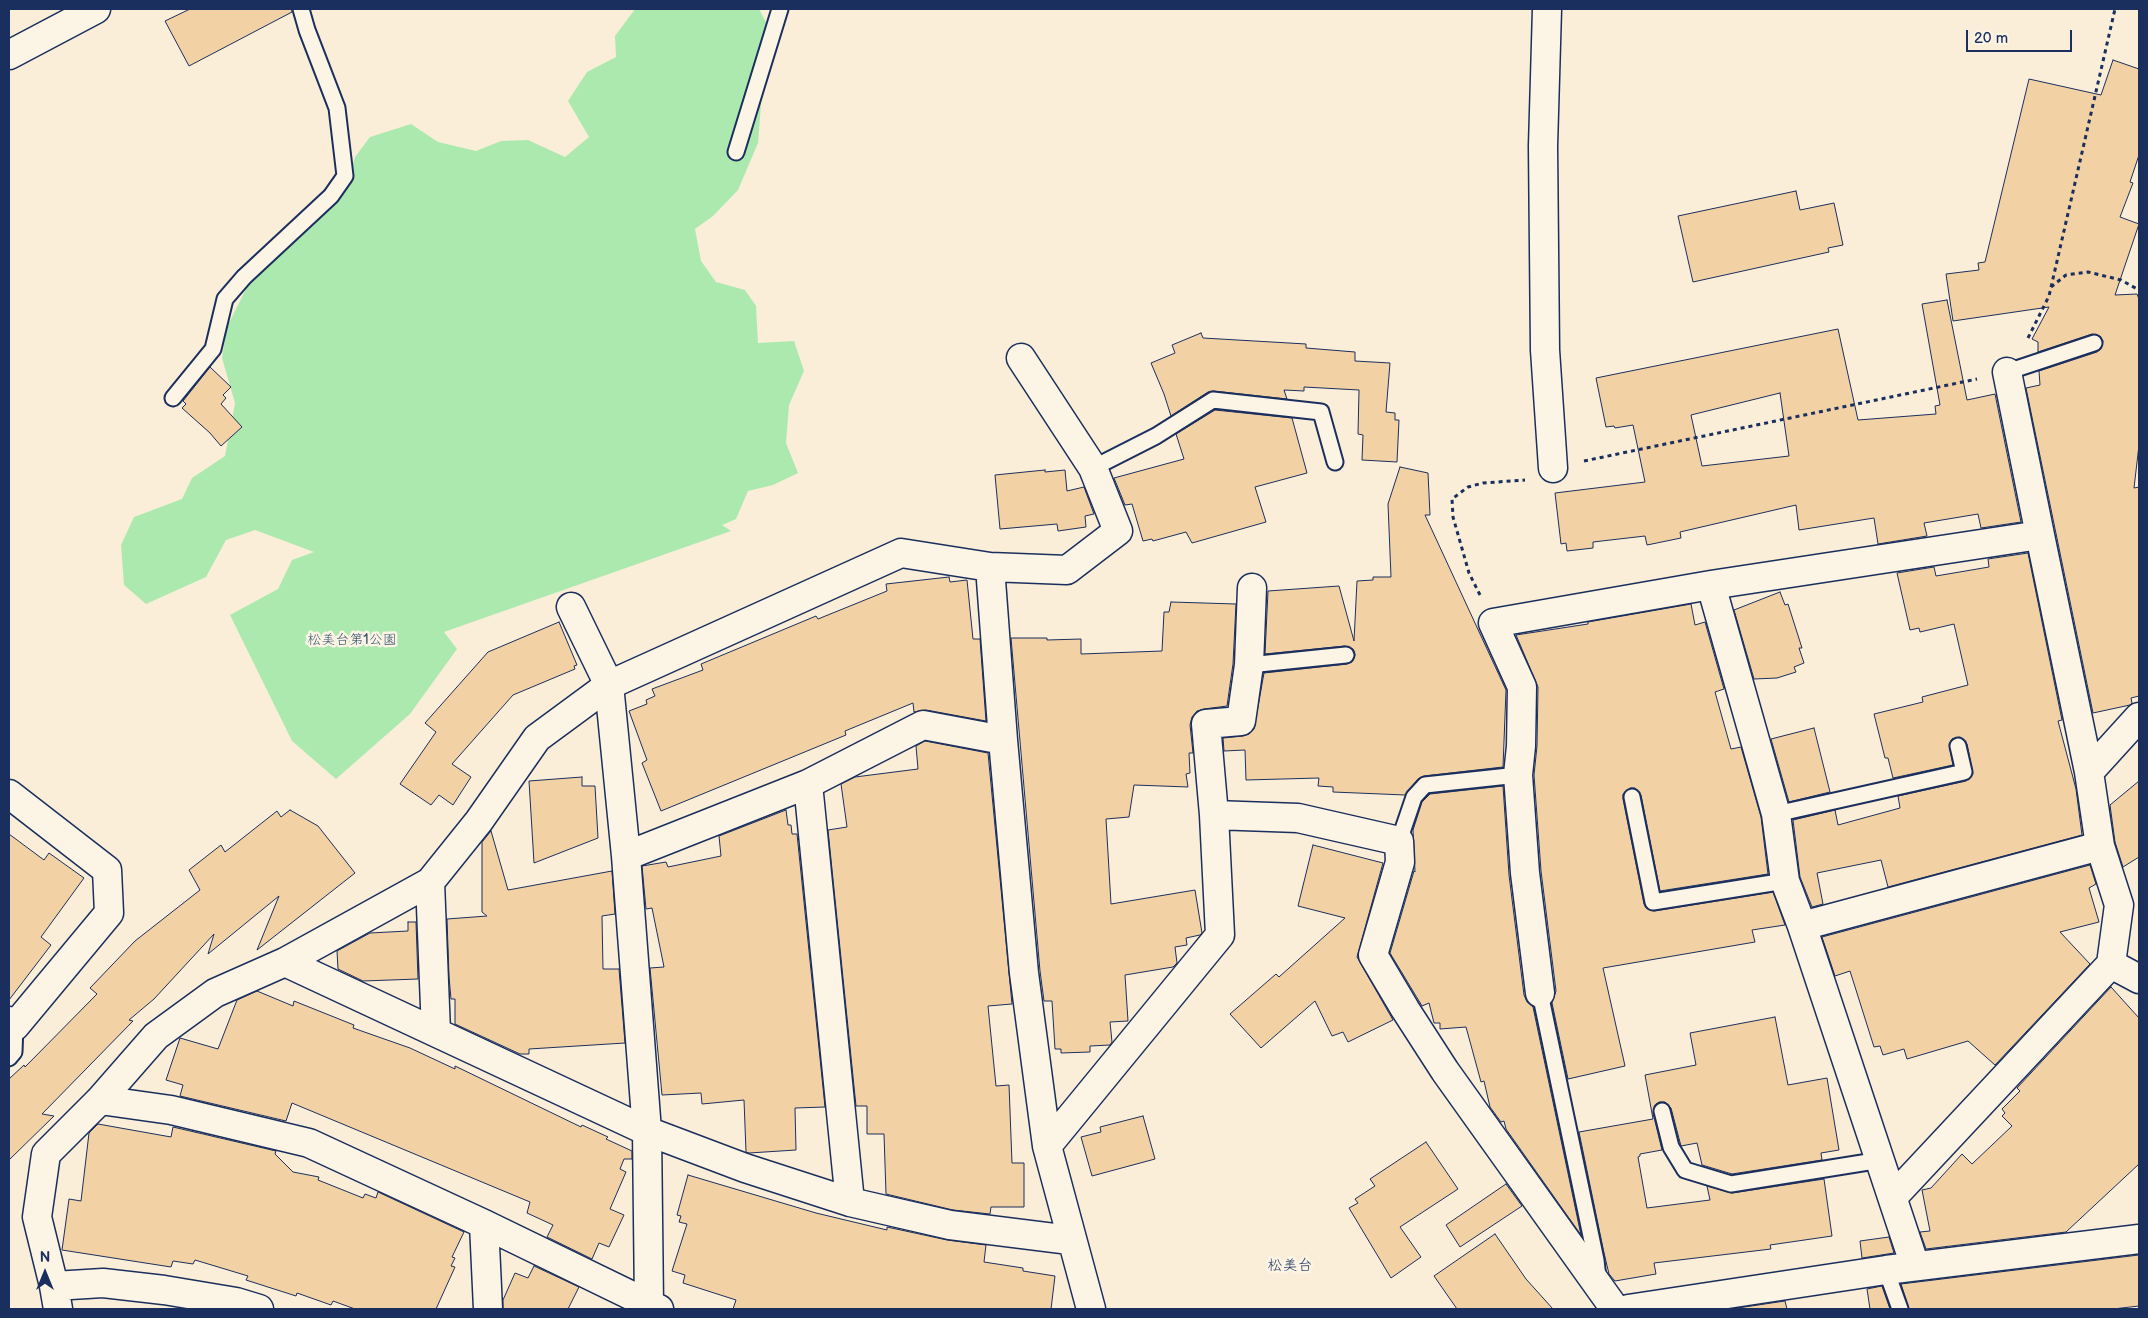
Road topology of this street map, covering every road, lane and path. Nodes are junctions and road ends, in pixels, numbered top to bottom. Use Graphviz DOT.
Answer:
graph roads {
  1 [pos="96,9"];
  2 [pos="301,9"];
  3 [pos="780,9"];
  4 [pos="1547,9"];
  5 [pos="2115,9"];
  6 [pos="9,55"];
  7 [pos="736,152"];
  8 [pos="2051,287"];
  9 [pos="2139,290"];
  10 [pos="2094,343"];
  11 [pos="1021,358"];
  12 [pos="2008,372"];
  13 [pos="173,398"];
  14 [pos="1335,462"];
  15 [pos="1093,468"];
  16 [pos="1553,468"];
  17 [pos="2040,535"];
  18 [pos="990,567"];
  19 [pos="1711,585"];
  20 [pos="1252,588"];
  21 [pos="571,607"];
  22 [pos="1493,623"];
  23 [pos="1346,655"];
  24 [pos="1249,665"];
  25 [pos="609,686"];
  26 [pos="2139,716"];
  27 [pos="1003,740"];
  28 [pos="1958,746"];
  29 [pos="2089,772"];
  30 [pos="1518,775"];
  31 [pos="808,784"];
  32 [pos="9,794"];
  33 [pos="1632,797"];
  34 [pos="1776,814"];
  35 [pos="1214,815"];
  36 [pos="1399,841"];
  37 [pos="2100,846"];
  38 [pos="626,856"];
  39 [pos="1784,881"];
  40 [pos="430,882"];
  41 [pos="2129,903"];
  42 [pos="1802,926"];
  43 [pos="285,962"];
  44 [pos="2111,964"];
  45 [pos="2139,979"];
  46 [pos="1540,993"];
  47 [pos="12,1024"];
  48 [pos="436,1032"];
  49 [pos="9,1058"];
  50 [pos="100,1100"];
  51 [pos="1662,1111"];
  52 [pos="648,1132"];
  53 [pos="1047,1146"];
  54 [pos="1881,1160"];
  55 [pos="1893,1197"];
  56 [pos="850,1202"];
  57 [pos="484,1224"];
  58 [pos="2139,1239"];
  59 [pos="1070,1240"];
  60 [pos="1915,1266"];
  61 [pos="1886,1270"];
  62 [pos="1598,1284"];
  63 [pos="56,1297"];
  64 [pos="654,1307"];
  65 [pos="259,1309"];
  66 [pos="488,1309"];
  67 [pos="1090,1309"];
  68 [pos="1616,1309"];
  69 [pos="1628,1309"];
  70 [pos="1900,1309"];
  1 -- 6 [label="street"];
  2 -- 13 [label="lane"];
  3 -- 7 [label="lane"];
  4 -- 16 [label="street"];
  5 -- 8 [label="path"];
  8 -- 9 [label="path"];
  8 -- 12 [label="path"];
  10 -- 12 [label="lane"];
  11 -- 15 [label="street"];
  12 -- 16 [label="path"];
  12 -- 17 [label="street"];
  14 -- 15 [label="lane"];
  15 -- 18 [label="street"];
  16 -- 22 [label="path"];
  17 -- 19 [label="street"];
  17 -- 29 [label="street"];
  18 -- 25 [label="street"];
  18 -- 27 [label="street"];
  19 -- 22 [label="street"];
  19 -- 34 [label="street"];
  20 -- 24 [label="street"];
  21 -- 25 [label="street"];
  22 -- 30 [label="street"];
  23 -- 24 [label="lane"];
  24 -- 35 [label="street"];
  25 -- 38 [label="street"];
  25 -- 40 [label="street"];
  26 -- 29 [label="street"];
  27 -- 31 [label="street"];
  27 -- 53 [label="street"];
  28 -- 34 [label="lane"];
  29 -- 37 [label="street"];
  30 -- 36 [label="lane"];
  30 -- 46 [label="street"];
  31 -- 38 [label="street"];
  31 -- 56 [label="street"];
  32 -- 47 [label="street"];
  33 -- 39 [label="lane"];
  34 -- 39 [label="street"];
  35 -- 36 [label="street"];
  35 -- 53 [label="street"];
  36 -- 62 [label="street"];
  37 -- 41 [label="street"];
  37 -- 42 [label="street"];
  38 -- 52 [label="street"];
  39 -- 42 [label="street"];
  40 -- 43 [label="street"];
  40 -- 48 [label="street"];
  41 -- 44 [label="street"];
  42 -- 54 [label="street"];
  43 -- 48 [label="street"];
  43 -- 50 [label="street"];
  44 -- 45 [label="street"];
  44 -- 55 [label="street"];
  46 -- 62 [label="lane"];
  47 -- 49 [label="lane"];
  48 -- 52 [label="street"];
  50 -- 57 [label="street"];
  50 -- 63 [label="street"];
  51 -- 54 [label="lane"];
  52 -- 56 [label="street"];
  52 -- 64 [label="street"];
  53 -- 59 [label="street"];
  54 -- 55 [label="street"];
  55 -- 60 [label="street"];
  56 -- 59 [label="street"];
  57 -- 64 [label="street"];
  57 -- 66 [label="street"];
  58 -- 60 [label="street"];
  59 -- 67 [label="street"];
  60 -- 61 [label="street"];
  61 -- 69 [label="street"];
  61 -- 70 [label="lane"];
  62 -- 68 [label="street"];
  63 -- 65 [label="street"];
}
